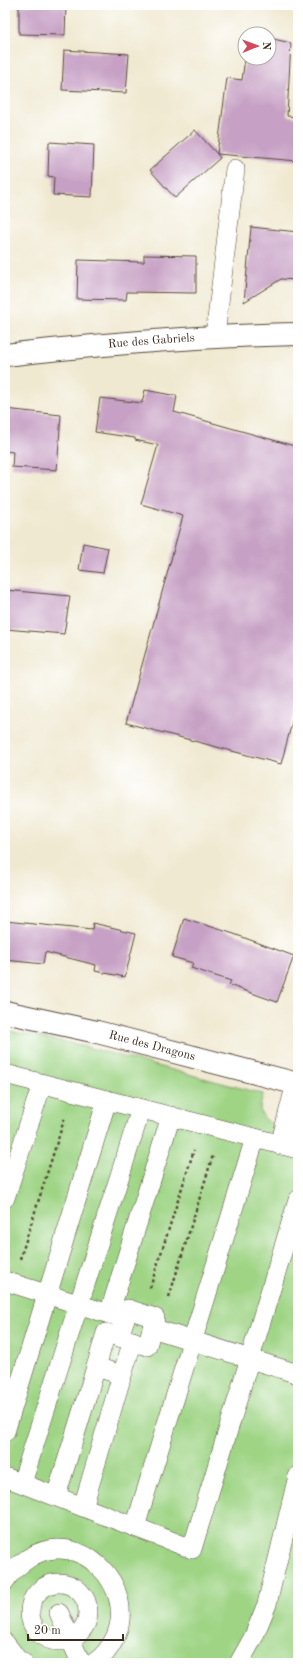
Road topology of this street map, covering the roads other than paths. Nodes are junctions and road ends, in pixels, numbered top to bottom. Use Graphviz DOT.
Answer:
graph roads {
  1 [pos="235,169"];
  2 [pos="298,334"];
  3 [pos="215,336"];
  4 [pos="5,355"];
  5 [pos="5,1012"];
  6 [pos="5,1074"];
  7 [pos="42,1084"];
  8 [pos="297,1084"];
  9 [pos="107,1100"];
  10 [pos="141,1109"];
  11 [pos="171,1116"];
  12 [pos="255,1138"];
  13 [pos="289,1147"];
  14 [pos="5,1198"];
  15 [pos="298,1200"];
  16 [pos="9,1282"];
  17 [pos="47,1294"];
  18 [pos="79,1304"];
  19 [pos="132,1318"];
  20 [pos="126,1339"];
  21 [pos="193,1341"];
  22 [pos="250,1359"];
  23 [pos="96,1367"];
  24 [pos="298,1374"];
  25 [pos="122,1375"];
  26 [pos="5,1432"];
  27 [pos="298,1476"];
  28 [pos="13,1480"];
  29 [pos="56,1496"];
  30 [pos="83,1507"];
  31 [pos="135,1527"];
  32 [pos="5,1581"];
  33 [pos="59,1613"];
  34 [pos="5,1643"];
  35 [pos="23,1663"];
  36 [pos="81,1663"];
  37 [pos="94,1663"];
  38 [pos="239,1663"];
  1 -- 3 [label="lane"];
  2 -- 3 [label="street, Rue des Gabriels"];
  3 -- 4 [label="street, Rue des Gabriels"];
  5 -- 8 [label="street, Rue des Dragons"];
  6 -- 7 [label="lane"];
  7 -- 9 [label="lane"];
  7 -- 14 [label="lane"];
  8 -- 13 [label="lane"];
  9 -- 10 [label="lane"];
  9 -- 17 [label="lane"];
  10 -- 11 [label="lane"];
  10 -- 18 [label="lane"];
  11 -- 12 [label="lane"];
  11 -- 19 [label="lane"];
  12 -- 13 [label="lane"];
  12 -- 21 [label="lane"];
  15 -- 22 [label="lane"];
  16 -- 17 [label="lane"];
  17 -- 18 [label="lane"];
  17 -- 26 [label="lane"];
  18 -- 19 [label="lane"];
  18 -- 28 [label="lane"];
  19 -- 20 [label="lane"];
  19 -- 20 [label="lane"];
  19 -- 21 [label="lane"];
  20 -- 23 [label="lane"];
  20 -- 25 [label="lane"];
  21 -- 22 [label="lane"];
  21 -- 31 [label="lane"];
  22 -- 24 [label="lane"];
  22 -- 31 [label="lane"];
  23 -- 25 [label="lane"];
  23 -- 29 [label="lane"];
  25 -- 30 [label="lane"];
  27 -- 38 [label="lane"];
  28 -- 29 [label="lane"];
  29 -- 30 [label="lane"];
  30 -- 31 [label="lane"];
  32 -- 37 [label="lane"];
  33 -- 36 [label="lane"];
  34 -- 35 [label="lane"];
}
